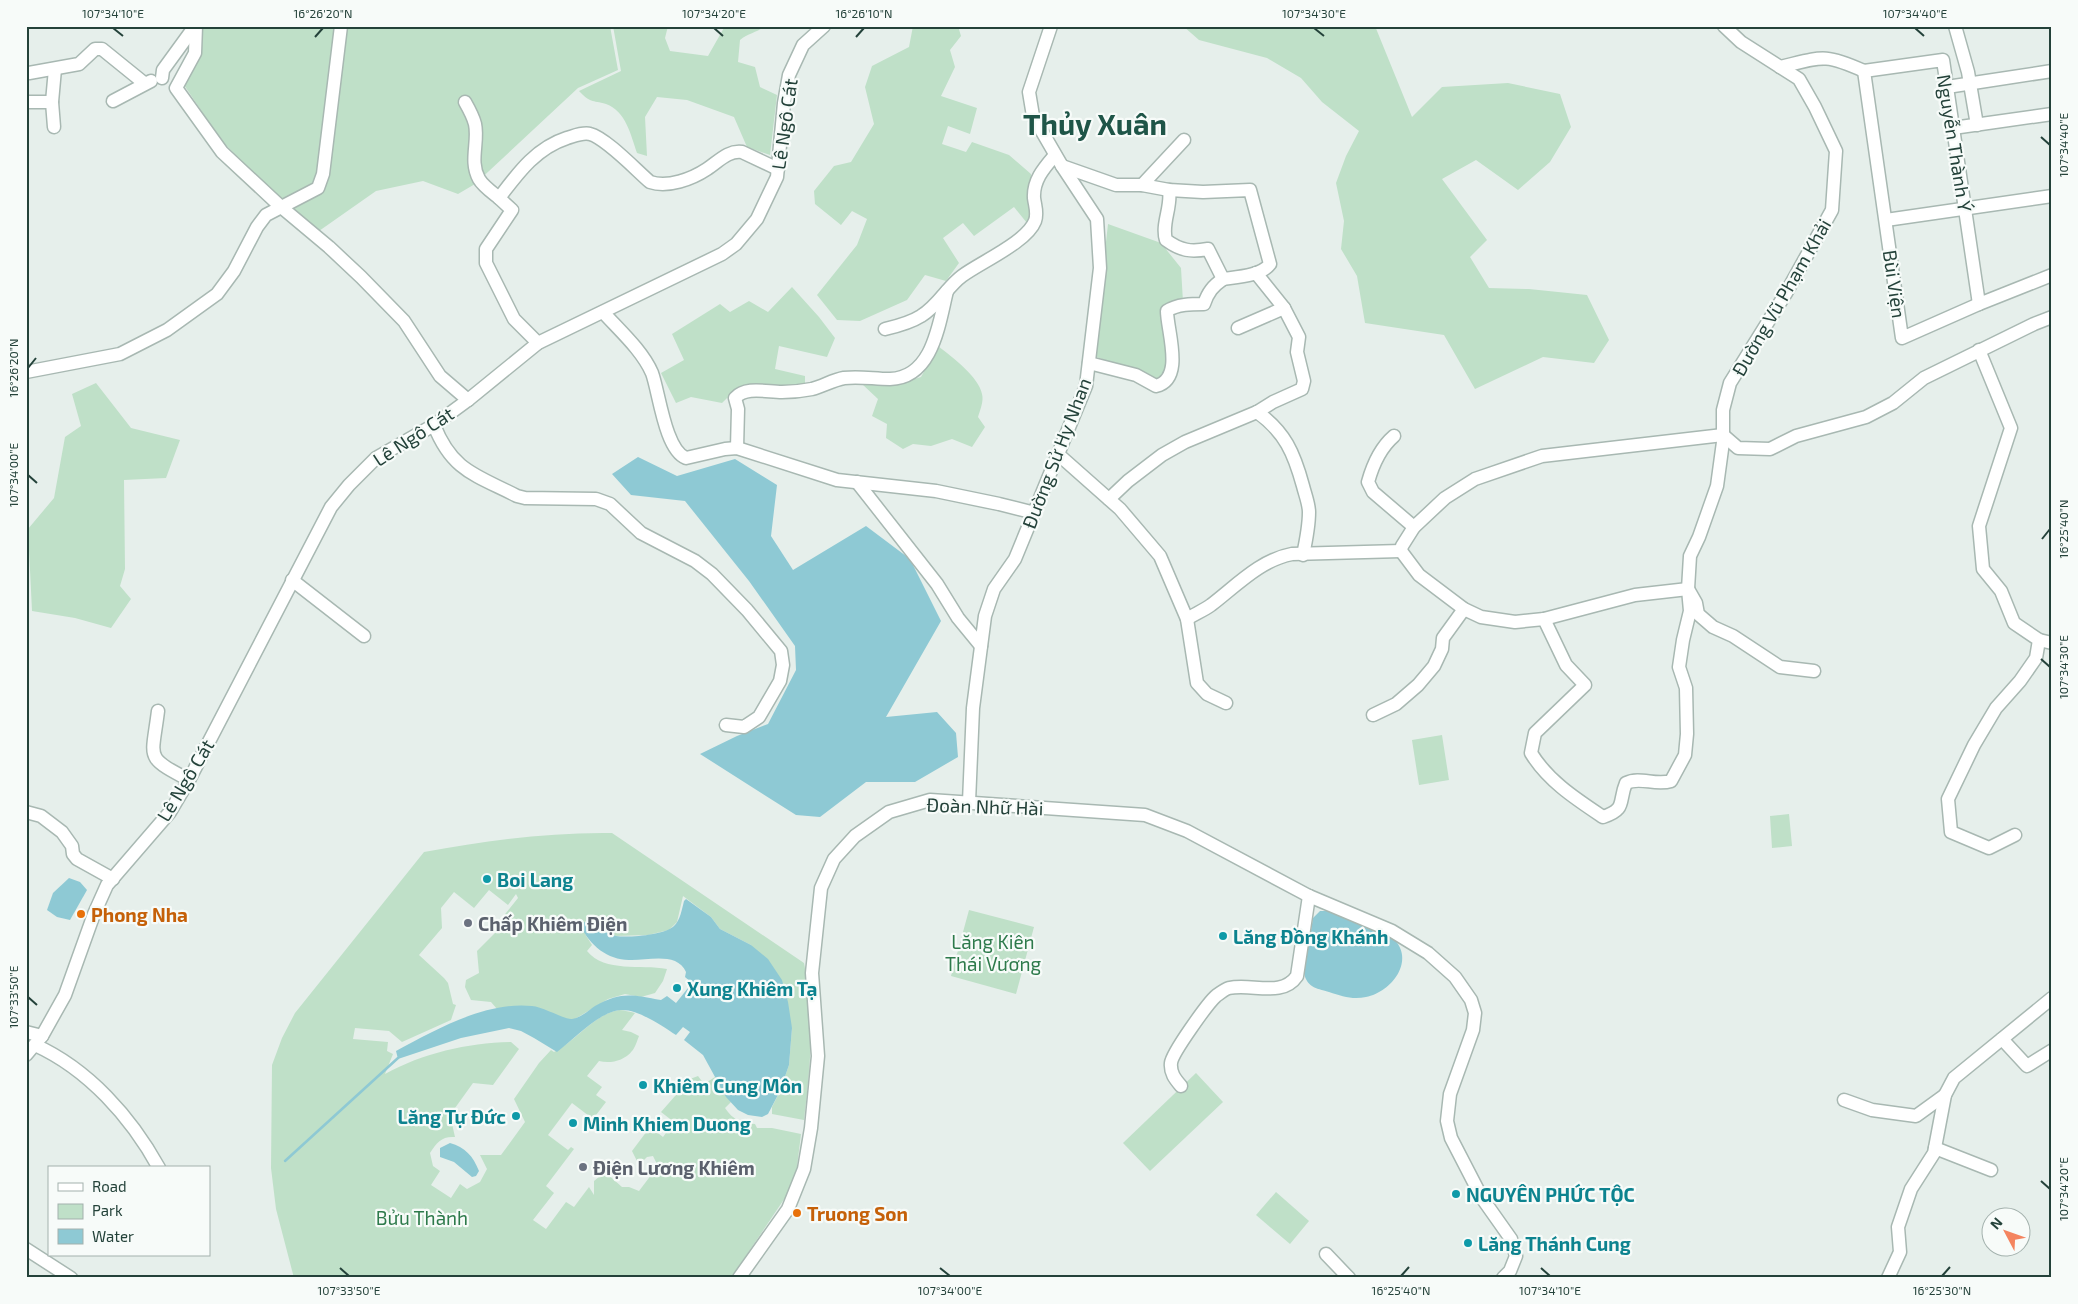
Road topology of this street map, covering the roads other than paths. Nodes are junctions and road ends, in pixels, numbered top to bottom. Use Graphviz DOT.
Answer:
graph roads {
  1 [pos="196,26"];
  2 [pos="341,26"];
  3 [pos="824,26"];
  4 [pos="1051,26"];
  5 [pos="1724,26"];
  6 [pos="1955,26"];
  7 [pos="1780,67"];
  8 [pos="55,70"];
  9 [pos="1864,70"];
  10 [pos="2052,71"];
  11 [pos="29,73"];
  12 [pos="162,78"];
  13 [pos="144,83"];
  14 [pos="1970,84"];
  15 [pos="1947,87"];
  16 [pos="176,88"];
  17 [pos="114,101"];
  18 [pos="26,102"];
  19 [pos="52,102"];
  20 [pos="465,102"];
  21 [pos="2052,114"];
  22 [pos="1977,125"];
  23 [pos="54,127"];
  24 [pos="1953,128"];
  25 [pos="1184,140"];
  26 [pos="1058,160"];
  27 [pos="778,169"];
  28 [pos="1142,185"];
  29 [pos="1169,190"];
  30 [pos="2052,196"];
  31 [pos="499,198"];
  32 [pos="280,206"];
  33 [pos="1965,209"];
  34 [pos="1886,220"];
  35 [pos="1256,273"];
  36 [pos="2052,276"];
  37 [pos="1223,279"];
  38 [pos="947,291"];
  39 [pos="1979,304"];
  40 [pos="1284,308"];
  41 [pos="603,312"];
  42 [pos="2052,317"];
  43 [pos="1238,328"];
  44 [pos="885,329"];
  45 [pos="538,343"];
  46 [pos="1979,350"];
  47 [pos="1088,362"];
  48 [pos="26,372"];
  49 [pos="468,400"];
  50 [pos="1257,412"];
  51 [pos="434,424"];
  52 [pos="1723,434"];
  53 [pos="1394,436"];
  54 [pos="738,448"];
  55 [pos="1059,455"];
  56 [pos="857,482"];
  57 [pos="1109,499"];
  58 [pos="1034,513"];
  59 [pos="1414,527"];
  60 [pos="1401,551"];
  61 [pos="1302,554"];
  62 [pos="292,580"];
  63 [pos="1688,589"];
  64 [pos="1464,609"];
  65 [pos="1188,619"];
  66 [pos="1544,619"];
  67 [pos="364,636"];
  68 [pos="2039,640"];
  69 [pos="2052,644"];
  70 [pos="981,646"];
  71 [pos="1814,671"];
  72 [pos="1226,703"];
  73 [pos="158,711"];
  74 [pos="1373,715"];
  75 [pos="726,725"];
  76 [pos="189,780"];
  77 [pos="969,802"];
  78 [pos="26,812"];
  79 [pos="2016,835"];
  80 [pos="113,878"];
  81 [pos="1309,896"];
  82 [pos="2052,998"];
  83 [pos="26,1032"];
  84 [pos="2002,1039"];
  85 [pos="38,1040"];
  86 [pos="2052,1052"];
  87 [pos="26,1055"];
  88 [pos="1181,1086"];
  89 [pos="1945,1095"];
  90 [pos="1844,1100"];
  91 [pos="1935,1148"];
  92 [pos="158,1166"];
  93 [pos="1991,1170"];
  94 [pos="26,1248"];
  95 [pos="1326,1254"];
  96 [pos="71,1278"];
  97 [pos="739,1278"];
  98 [pos="1348,1278"];
  99 [pos="1503,1278"];
  100 [pos="1888,1278"];
  1 -- 12 [label="street"];
  1 -- 16 [label="street"];
  2 -- 32 [label="street"];
  3 -- 27 [label="street, Lê Ngô Cát"];
  4 -- 26 [label="street, Đường Sử Hy Nhan"];
  5 -- 7 [label="street, Đường Vũ Phạm Khải"];
  6 -- 14 [label="street"];
  7 -- 9 [label="street"];
  7 -- 52 [label="street, Đường Vũ Phạm Khải"];
  8 -- 11 [label="street"];
  8 -- 13 [label="street"];
  8 -- 19 [label="street"];
  9 -- 15 [label="street, Nguyễn Thành Ý"];
  9 -- 34 [label="street, Bùi Viện"];
  10 -- 14 [label="street"];
  12 -- 13 [label="street"];
  12 -- 16 [label="street"];
  13 -- 17 [label="street"];
  14 -- 15 [label="street"];
  14 -- 22 [label="street"];
  15 -- 24 [label="street, Nguyễn Thành Ý"];
  16 -- 32 [label="street"];
  18 -- 19 [label="street"];
  19 -- 23 [label="street"];
  20 -- 31 [label="street"];
  21 -- 22 [label="street"];
  22 -- 24 [label="street"];
  24 -- 33 [label="street, Nguyễn Thành Ý"];
  25 -- 28 [label="street"];
  26 -- 28 [label="street"];
  26 -- 38 [label="street"];
  26 -- 47 [label="street, Đường Sử Hy Nhan"];
  27 -- 31 [label="street"];
  27 -- 41 [label="street, Lê Ngô Cát"];
  28 -- 29 [label="street"];
  29 -- 35 [label="street"];
  29 -- 37 [label="street"];
  30 -- 33 [label="street"];
  31 -- 45 [label="street"];
  32 -- 48 [label="street"];
  32 -- 49 [label="street"];
  33 -- 34 [label="street"];
  33 -- 39 [label="street, Nguyễn Thành Ý"];
  34 -- 39 [label="street, Bùi Viện"];
  35 -- 37 [label="street"];
  35 -- 40 [label="street"];
  36 -- 39 [label="street, Bùi Viện"];
  37 -- 47 [label="street"];
  38 -- 44 [label="street"];
  38 -- 54 [label="street"];
  40 -- 43 [label="street"];
  40 -- 50 [label="street"];
  41 -- 45 [label="street, Lê Ngô Cát"];
  41 -- 54 [label="street"];
  42 -- 46 [label="street"];
  45 -- 49 [label="street, Lê Ngô Cát"];
  46 -- 52 [label="street"];
  46 -- 68 [label="street"];
  47 -- 55 [label="street, Đường Sử Hy Nhan"];
  49 -- 51 [label="street, Lê Ngô Cát"];
  50 -- 57 [label="street"];
  50 -- 61 [label="street"];
  51 -- 62 [label="street, Lê Ngô Cát"];
  51 -- 75 [label="street"];
  52 -- 59 [label="street"];
  52 -- 63 [label="street, Đường Vũ Phạm Khải"];
  53 -- 59 [label="street"];
  54 -- 56 [label="street"];
  55 -- 57 [label="street"];
  55 -- 58 [label="street, Đường Sử Hy Nhan"];
  56 -- 58 [label="street"];
  56 -- 70 [label="street"];
  57 -- 65 [label="street"];
  58 -- 70 [label="street, Đường Sử Hy Nhan"];
  59 -- 60 [label="street"];
  60 -- 61 [label="street"];
  60 -- 64 [label="street"];
  61 -- 65 [label="street"];
  62 -- 67 [label="street"];
  62 -- 76 [label="street, Lê Ngô Cát"];
  63 -- 66 [label="street"];
  63 -- 66 [label="street, Đường Vũ Phạm Khải"];
  63 -- 71 [label="street"];
  64 -- 66 [label="street"];
  64 -- 74 [label="street"];
  65 -- 72 [label="street"];
  68 -- 69 [label="street"];
  68 -- 79 [label="street"];
  70 -- 77 [label="street, Đường Sử Hy Nhan"];
  73 -- 76 [label="street"];
  76 -- 80 [label="street, Lê Ngô Cát"];
  77 -- 81 [label="street, Đoàn Nhữ Hài"];
  77 -- 97 [label="street, Đoàn Nhữ Hài"];
  78 -- 80 [label="street"];
  80 -- 85 [label="street, Lê Ngô Cát"];
  81 -- 88 [label="street"];
  81 -- 99 [label="street, Đoàn Nhữ Hài"];
  82 -- 84 [label="street"];
  83 -- 85 [label="street"];
  84 -- 86 [label="street"];
  84 -- 89 [label="street"];
  85 -- 87 [label="street, Lê Ngô Cát"];
  85 -- 92 [label="street"];
  89 -- 90 [label="street"];
  89 -- 91 [label="street"];
  91 -- 93 [label="street"];
  91 -- 100 [label="street"];
  94 -- 96 [label="street"];
  95 -- 98 [label="street"];
}
